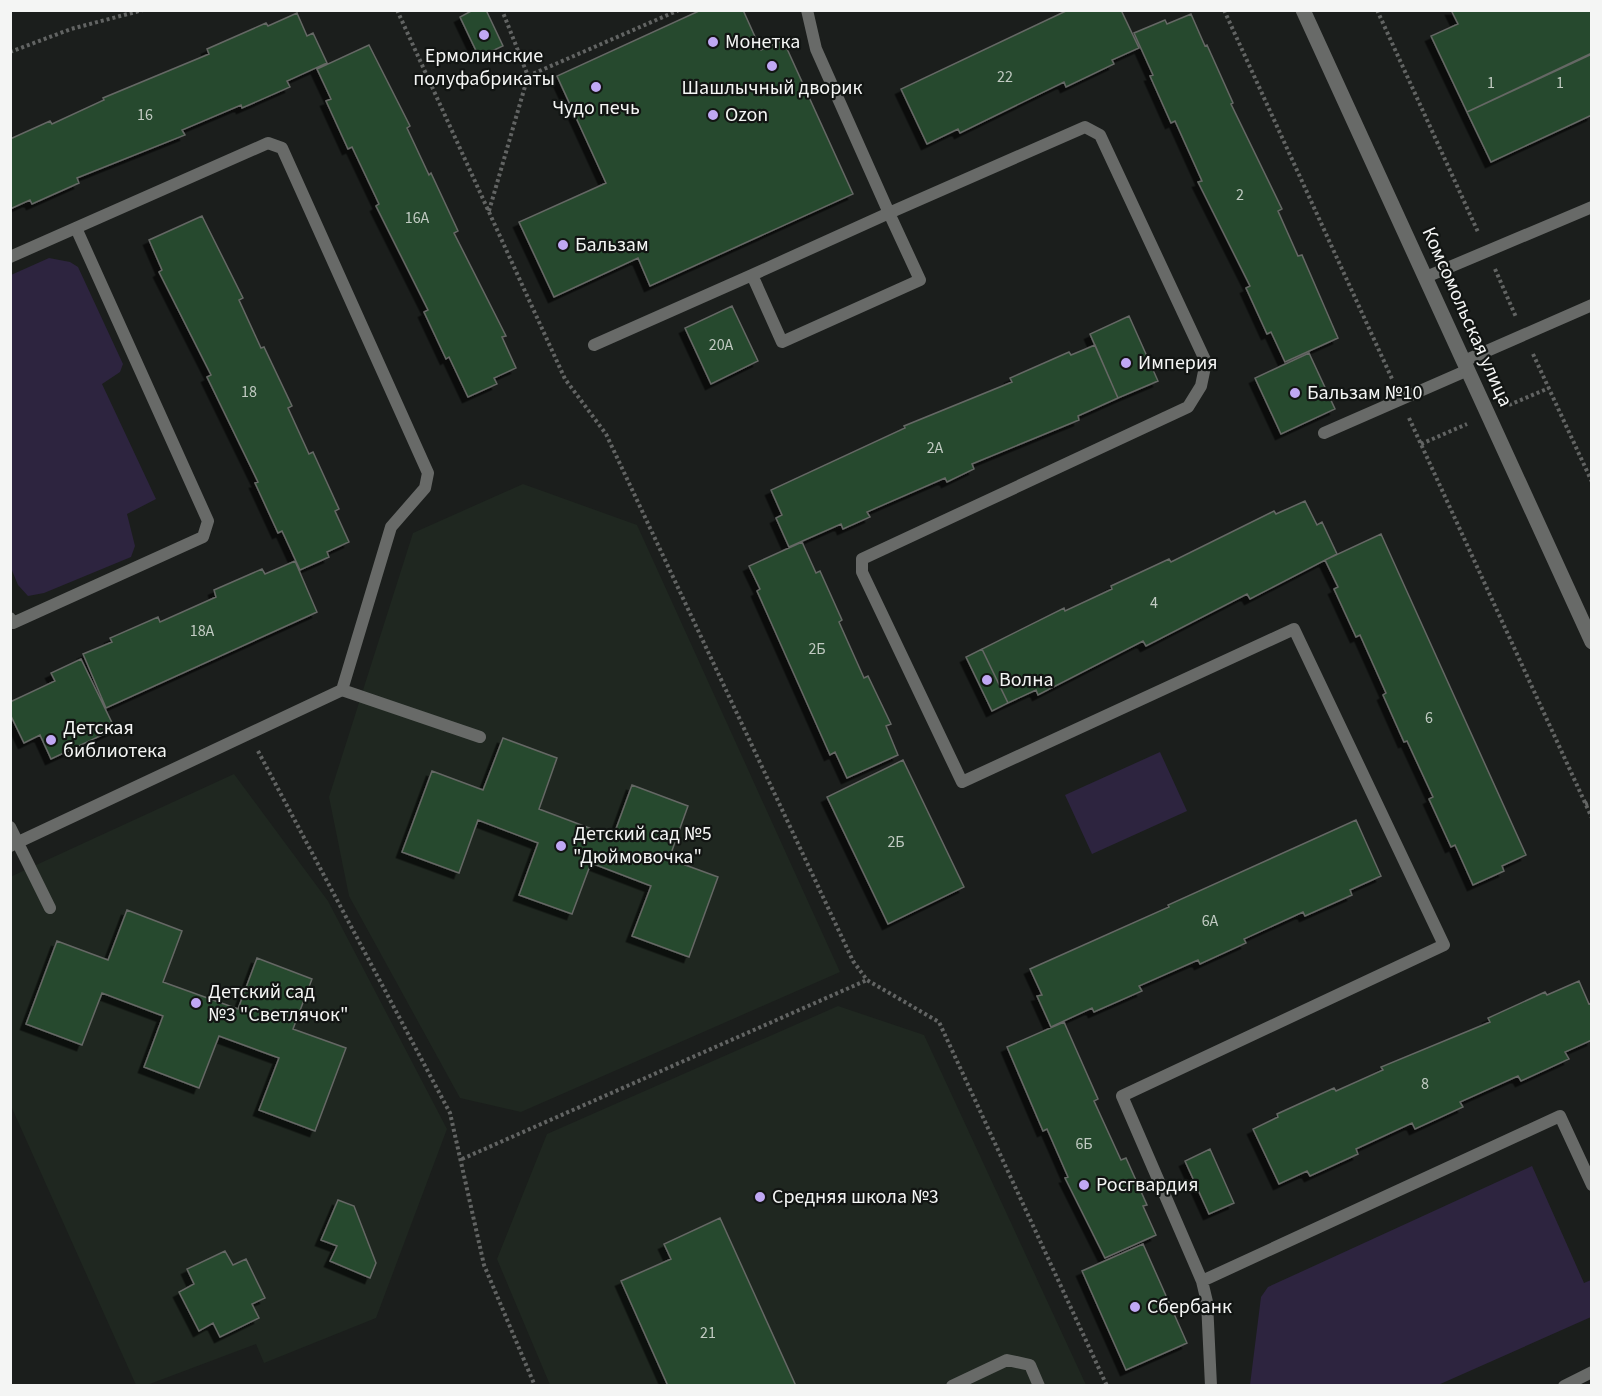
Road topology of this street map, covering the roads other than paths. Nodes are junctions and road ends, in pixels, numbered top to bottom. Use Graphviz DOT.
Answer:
graph roads {
  1 [pos="807,10"];
  2 [pos="1303,10"];
  3 [pos="1592,207"];
  4 [pos="889,213"];
  5 [pos="76,228"];
  6 [pos="10,257"];
  7 [pos="752,275"];
  8 [pos="1426,277"];
  9 [pos="1592,305"];
  10 [pos="594,345"];
  11 [pos="1466,366"];
  12 [pos="1324,433"];
  13 [pos="11,622"];
  14 [pos="1592,642"];
  15 [pos="342,690"];
  16 [pos="480,737"];
  17 [pos="10,826"];
  18 [pos="14,844"];
  19 [pos="50,908"];
  20 [pos="1592,1185"];
  21 [pos="1202,1281"];
  22 [pos="1592,1372"];
  23 [pos="952,1386"];
  24 [pos="1039,1386"];
  25 [pos="1211,1386"];
  26 [pos="1564,1386"];
  1 -- 4 [label="lane"];
  2 -- 8 [label="street, Комсомольская улица"];
  3 -- 8 [label="lane"];
  4 -- 7 [label="lane"];
  4 -- 7 [label="lane"];
  4 -- 21 [label="lane"];
  5 -- 6 [label="lane"];
  5 -- 13 [label="lane"];
  5 -- 15 [label="lane"];
  7 -- 10 [label="lane"];
  8 -- 11 [label="street, Комсомольская улица"];
  9 -- 11 [label="lane"];
  11 -- 12 [label="lane"];
  11 -- 14 [label="street, Комсомольская улица"];
  15 -- 16 [label="lane"];
  15 -- 18 [label="lane"];
  17 -- 18 [label="lane"];
  18 -- 19 [label="lane"];
  20 -- 21 [label="lane"];
  21 -- 25 [label="lane"];
  22 -- 26 [label="lane"];
  23 -- 24 [label="lane"];
}
